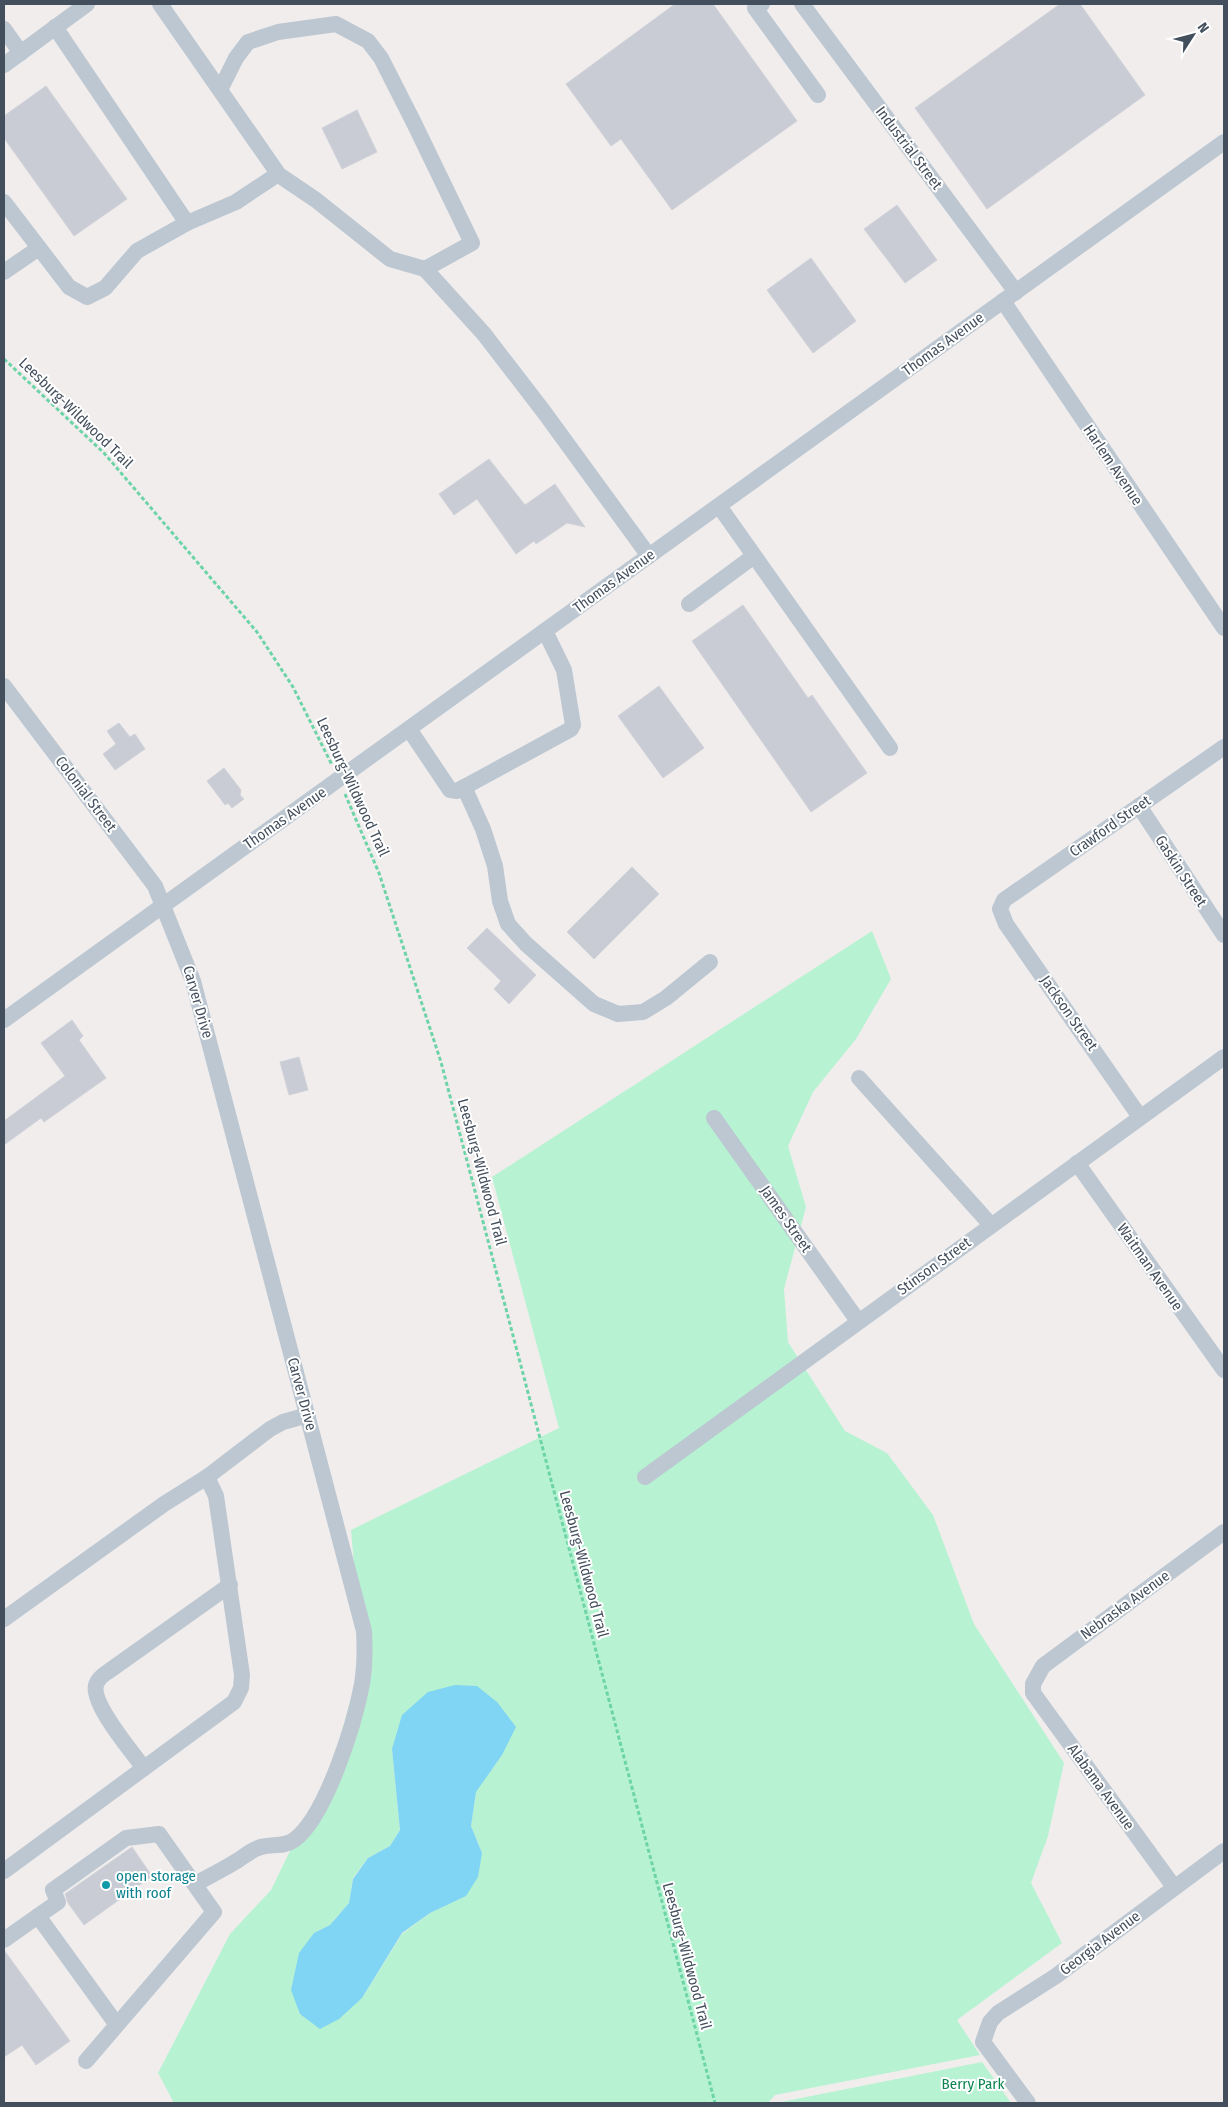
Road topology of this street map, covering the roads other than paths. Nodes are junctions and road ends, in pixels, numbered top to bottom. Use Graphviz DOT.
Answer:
graph roads {
  1 [pos="87,4"];
  2 [pos="160,4"];
  3 [pos="762,4"];
  4 [pos="802,4"];
  5 [pos="55,27"];
  6 [pos="4,29"];
  7 [pos="21,53"];
  8 [pos="4,65"];
  9 [pos="220,90"];
  10 [pos="818,95"];
  11 [pos="1224,142"];
  12 [pos="278,174"];
  13 [pos="4,202"];
  14 [pos="187,223"];
  15 [pos="39,248"];
  16 [pos="425,269"];
  17 [pos="4,272"];
  18 [pos="1009,297"];
  19 [pos="718,506"];
  20 [pos="649,556"];
  21 [pos="754,556"];
  22 [pos="689,604"];
  23 [pos="1224,628"];
  24 [pos="545,631"];
  25 [pos="4,686"];
  26 [pos="409,728"];
  27 [pos="1224,746"];
  28 [pos="890,748"];
  29 [pos="464,787"];
  30 [pos="1139,806"];
  31 [pos="163,906"];
  32 [pos="1000,909"];
  33 [pos="1224,936"];
  34 [pos="710,962"];
  35 [pos="4,1020"];
  36 [pos="1224,1057"];
  37 [pos="859,1078"];
  38 [pos="1140,1117"];
  39 [pos="714,1118"];
  40 [pos="1077,1163"];
  41 [pos="991,1225"];
  42 [pos="858,1321"];
  43 [pos="1224,1370"];
  44 [pos="308,1415"];
  45 [pos="207,1477"];
  46 [pos="645,1477"];
  47 [pos="1224,1532"];
  48 [pos="230,1585"];
  49 [pos="4,1619"];
  50 [pos="1034,1684"];
  51 [pos="144,1768"];
  52 [pos="1224,1851"];
  53 [pos="4,1870"];
  54 [pos="195,1884"];
  55 [pos="1174,1887"];
  56 [pos="38,1916"];
  57 [pos="4,1940"];
  58 [pos="117,2025"];
  59 [pos="86,2061"];
  60 [pos="1028,2103"];
  1 -- 5 [label="street"];
  2 -- 9 [label="street"];
  3 -- 10 [label="street"];
  4 -- 18 [label="street, Industrial Street"];
  5 -- 7 [label="street"];
  5 -- 14 [label="street"];
  6 -- 7 [label="street"];
  7 -- 8 [label="street"];
  9 -- 12 [label="street"];
  9 -- 16 [label="street"];
  11 -- 18 [label="street, Thomas Avenue"];
  12 -- 14 [label="street"];
  12 -- 16 [label="street"];
  13 -- 15 [label="street"];
  14 -- 15 [label="street"];
  15 -- 17 [label="street"];
  16 -- 20 [label="street"];
  18 -- 19 [label="street, Thomas Avenue"];
  18 -- 23 [label="street, Harlem Avenue"];
  19 -- 20 [label="street, Thomas Avenue"];
  19 -- 21 [label="street"];
  20 -- 24 [label="street, Thomas Avenue"];
  21 -- 22 [label="street"];
  21 -- 28 [label="street"];
  24 -- 26 [label="street, Thomas Avenue"];
  24 -- 29 [label="street"];
  25 -- 31 [label="street, Colonial Street"];
  26 -- 29 [label="street"];
  26 -- 31 [label="street, Thomas Avenue"];
  27 -- 30 [label="street, Crawford Street"];
  29 -- 34 [label="street"];
  30 -- 32 [label="street, Crawford Street"];
  30 -- 33 [label="street, Gaskin Street"];
  31 -- 35 [label="street, Thomas Avenue"];
  31 -- 44 [label="street, Carver Drive"];
  32 -- 38 [label="street, Jackson Street"];
  36 -- 38 [label="street, Stinson Street"];
  37 -- 41 [label="street"];
  38 -- 40 [label="street, Stinson Street"];
  39 -- 42 [label="street, James Street"];
  40 -- 41 [label="street, Stinson Street"];
  40 -- 43 [label="street, Waitman Avenue"];
  41 -- 42 [label="street, Stinson Street"];
  42 -- 46 [label="street, Stinson Street"];
  44 -- 45 [label="street"];
  44 -- 54 [label="street, Carver Drive"];
  45 -- 48 [label="street"];
  45 -- 49 [label="street"];
  47 -- 50 [label="street, Nebraska Avenue"];
  48 -- 51 [label="street"];
  48 -- 51 [label="street"];
  50 -- 55 [label="street, Alabama Avenue"];
  51 -- 53 [label="street"];
  52 -- 55 [label="street, Georgia Avenue"];
  54 -- 56 [label="street"];
  54 -- 58 [label="street"];
  55 -- 60 [label="street, Georgia Avenue"];
  56 -- 57 [label="street"];
  56 -- 58 [label="street"];
  58 -- 59 [label="street"];
}
